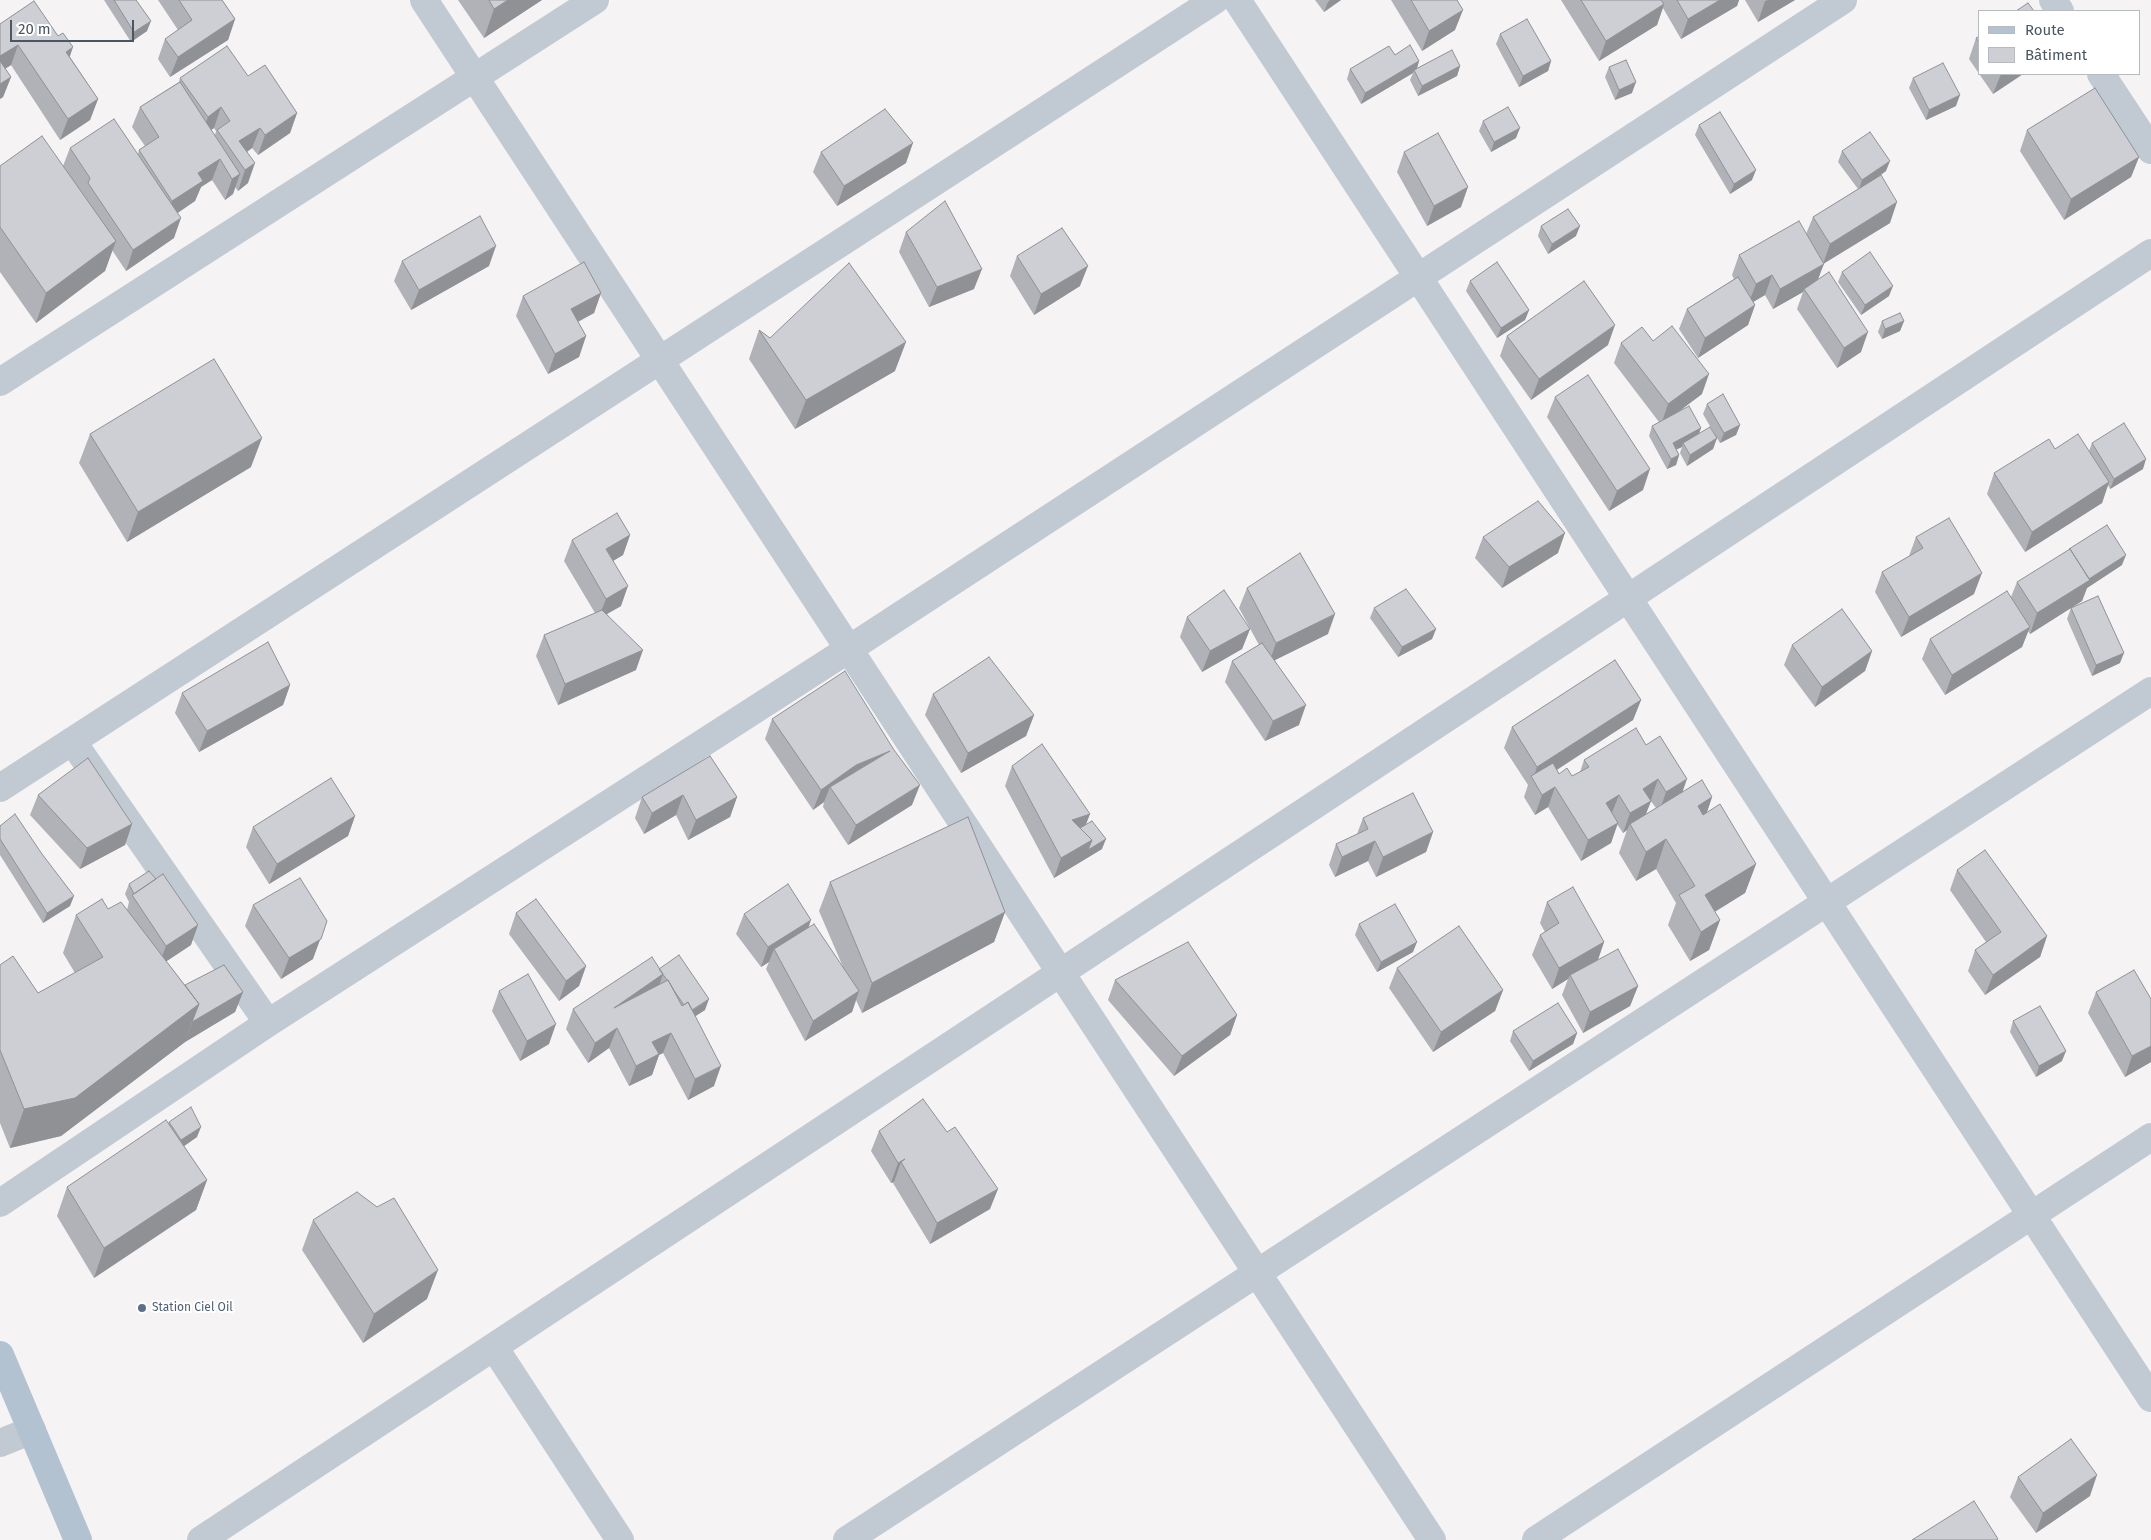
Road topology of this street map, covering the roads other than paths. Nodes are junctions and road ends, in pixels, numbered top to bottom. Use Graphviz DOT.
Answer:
graph roads {
  1 [pos="424,0"];
  2 [pos="595,0"];
  3 [pos="1215,0"];
  4 [pos="1237,0"];
  5 [pos="1843,0"];
  6 [pos="2102,75"];
  7 [pos="476,78"];
  8 [pos="2151,150"];
  9 [pos="2151,253"];
  10 [pos="1418,277"];
  11 [pos="661,361"];
  12 [pos="0,382"];
  13 [pos="1628,599"];
  14 [pos="849,649"];
  15 [pos="2151,691"];
  16 [pos="72,741"];
  17 [pos="0,788"];
  18 [pos="1826,902"];
  19 [pos="1061,973"];
  20 [pos="268,1023"];
  21 [pos="2151,1137"];
  22 [pos="0,1202"];
  23 [pos="2031,1215"];
  24 [pos="1257,1273"];
  25 [pos="494,1347"];
  26 [pos="0,1355"];
  27 [pos="2151,1398"];
  28 [pos="32,1430"];
  29 [pos="0,1442"];
  30 [pos="78,1540"];
  31 [pos="201,1540"];
  32 [pos="620,1540"];
  33 [pos="847,1540"];
  34 [pos="1432,1540"];
  35 [pos="1536,1540"];
  1 -- 7 [label="street"];
  2 -- 7 [label="street"];
  3 -- 11 [label="street"];
  4 -- 10 [label="street"];
  5 -- 10 [label="street"];
  6 -- 8 [label="street"];
  7 -- 11 [label="street"];
  7 -- 12 [label="street"];
  9 -- 13 [label="street"];
  10 -- 13 [label="street"];
  10 -- 14 [label="street"];
  11 -- 14 [label="street"];
  11 -- 16 [label="street"];
  13 -- 18 [label="street"];
  13 -- 19 [label="street"];
  14 -- 19 [label="street"];
  14 -- 20 [label="street"];
  15 -- 18 [label="street"];
  16 -- 17 [label="street"];
  16 -- 20 [label="street"];
  18 -- 23 [label="street"];
  18 -- 24 [label="street"];
  19 -- 24 [label="street"];
  19 -- 25 [label="street"];
  20 -- 22 [label="street"];
  21 -- 23 [label="street"];
  23 -- 27 [label="street"];
  23 -- 35 [label="street"];
  24 -- 33 [label="street"];
  24 -- 34 [label="street"];
  25 -- 31 [label="street"];
  25 -- 32 [label="street"];
  26 -- 28 [label="main road"];
  28 -- 29 [label="street"];
  28 -- 30 [label="main road"];
}
